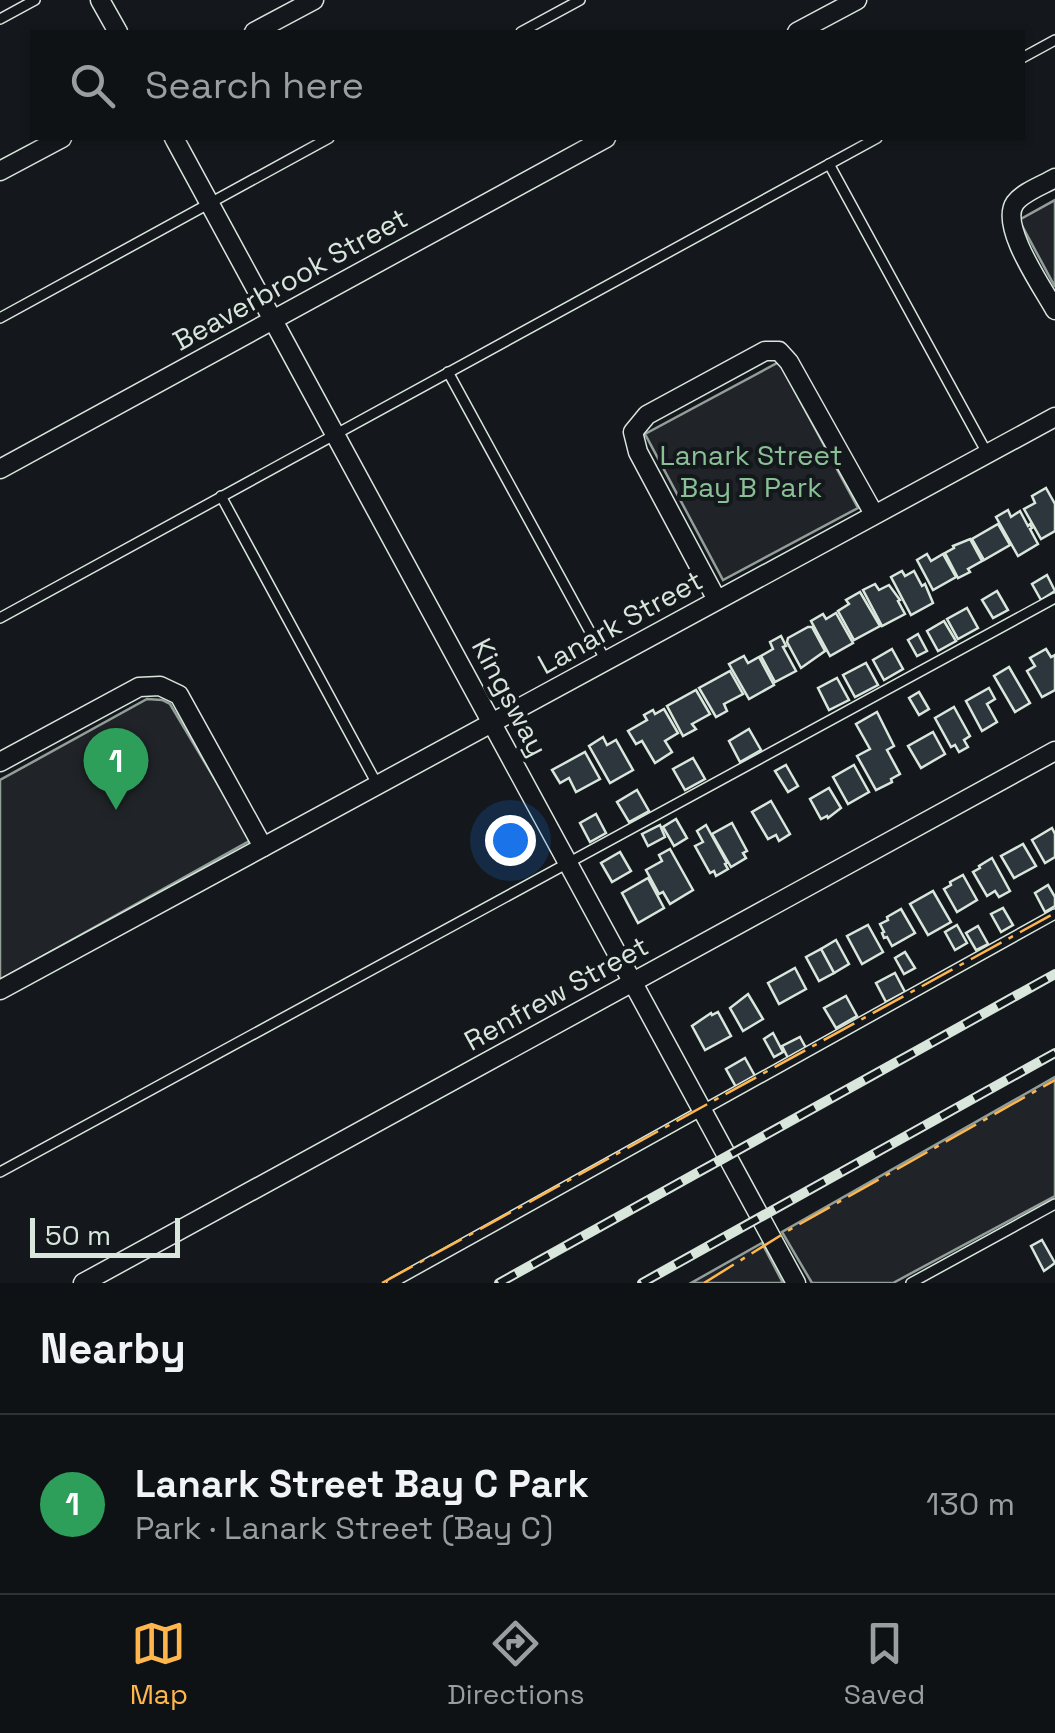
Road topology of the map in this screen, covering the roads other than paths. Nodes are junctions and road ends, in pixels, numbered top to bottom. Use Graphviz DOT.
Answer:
graph roads {
  1 [pos="35,0"];
  2 [pos="100,0"];
  3 [pos="314,0"];
  4 [pos="580,0"];
  5 [pos="857,0"];
  6 [pos="0,19"];
  7 [pos="117,30"];
  8 [pos="258,30"];
  9 [pos="525,30"];
  10 [pos="802,30"];
  11 [pos="1055,40"];
  12 [pos="1025,56"];
  13 [pos="58,140"];
  14 [pos="175,140"];
  15 [pos="325,140"];
  16 [pos="602,140"];
  17 [pos="873,140"];
  18 [pos="829,164"];
  19 [pos="0,171"];
  20 [pos="1055,178"];
  21 [pos="210,203"];
  22 [pos="1055,310"];
  23 [pos="0,318"];
  24 [pos="274,319"];
  25 [pos="448,372"];
  26 [pos="1055,416"];
  27 [pos="336,433"];
  28 [pos="988,453"];
  29 [pos="0,469"];
  30 [pos="222,496"];
  31 [pos="874,514"];
  32 [pos="1055,598"];
  33 [pos="717,600"];
  34 [pos="0,618"];
  35 [pos="606,661"];
  36 [pos="494,723"];
  37 [pos="1055,752"];
  38 [pos="0,762"];
  39 [pos="378,785"];
  40 [pos="264,847"];
  41 [pos="568,862"];
  42 [pos="1055,914"];
  43 [pos="632,983"];
  44 [pos="0,990"];
  45 [pos="704,1110"];
  46 [pos="0,1172"];
  47 [pos="1055,1204"];
  48 [pos="83,1283"];
  49 [pos="392,1283"];
  50 [pos="796,1283"];
  51 [pos="911,1283"];
  1 -- 6 [label="lane"];
  2 -- 7 [label="street"];
  3 -- 8 [label="street"];
  4 -- 9 [label="lane"];
  5 -- 10 [label="street"];
  11 -- 12 [label="lane"];
  13 -- 19 [label="street"];
  14 -- 21 [label="street, Kingsway"];
  15 -- 21 [label="lane"];
  16 -- 24 [label="street, Beaverbrook Street"];
  17 -- 18 [label="lane"];
  18 -- 25 [label="lane"];
  18 -- 28 [label="lane"];
  20 -- 22 [label="street"];
  21 -- 23 [label="lane"];
  21 -- 24 [label="street, Kingsway"];
  24 -- 27 [label="street, Kingsway"];
  24 -- 29 [label="street, Beaverbrook Street"];
  25 -- 27 [label="lane"];
  25 -- 35 [label="lane"];
  26 -- 28 [label="street, Lanark Street"];
  27 -- 30 [label="lane"];
  27 -- 36 [label="street, Kingsway"];
  28 -- 31 [label="street, Lanark Street"];
  30 -- 34 [label="lane"];
  30 -- 39 [label="lane"];
  31 -- 33 [label="street, Lanark Street"];
  31 -- 33 [label="street"];
  32 -- 41 [label="lane"];
  33 -- 35 [label="street, Lanark Street"];
  35 -- 36 [label="street, Lanark Street"];
  36 -- 39 [label="street, Lanark Street"];
  36 -- 41 [label="street, Kingsway"];
  37 -- 43 [label="street, Renfrew Street"];
  38 -- 40 [label="street"];
  39 -- 40 [label="street, Lanark Street"];
  40 -- 44 [label="street, Lanark Street"];
  41 -- 43 [label="street, Kingsway"];
  41 -- 46 [label="lane"];
  42 -- 45 [label="lane"];
  43 -- 45 [label="street, Kingsway"];
  43 -- 48 [label="street, Renfrew Street"];
  45 -- 49 [label="lane"];
  45 -- 50 [label="street, Kingsway"];
  47 -- 51 [label="lane"];
}
